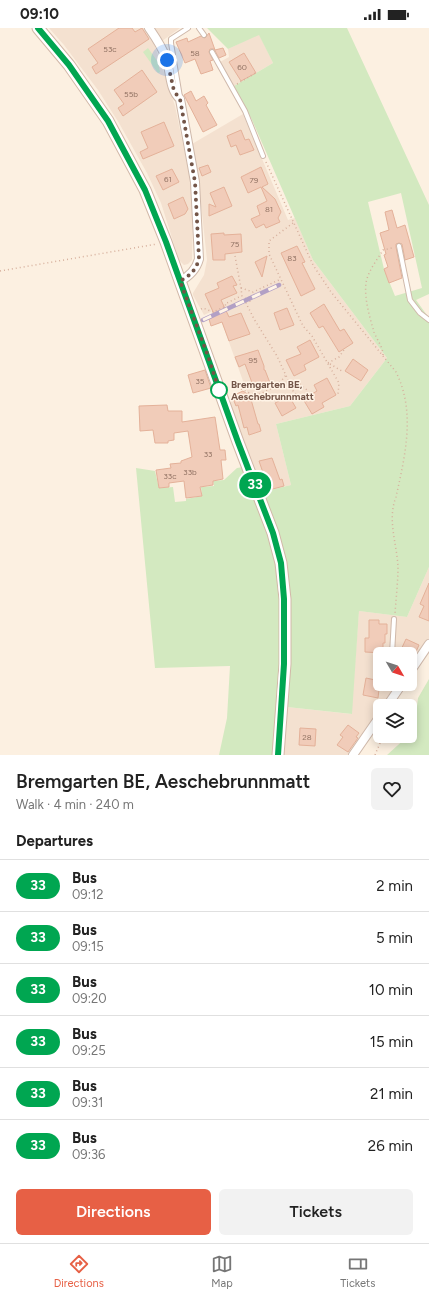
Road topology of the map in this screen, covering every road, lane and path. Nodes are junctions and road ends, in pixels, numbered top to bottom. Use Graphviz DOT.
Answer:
graph roads {
  1 [pos="38,28"];
  2 [pos="149,28"];
  3 [pos="188,28"];
  4 [pos="199,28"];
  5 [pos="204,35"];
  6 [pos="212,52"];
  7 [pos="257,72"];
  8 [pos="241,82"];
  9 [pos="180,99"];
  10 [pos="264,156"];
  11 [pos="293,223"];
  12 [pos="166,242"];
  13 [pos="399,246"];
  14 [pos="235,256"];
  15 [pos="0,271"];
  16 [pos="281,279"];
  17 [pos="180,281"];
  18 [pos="242,288"];
  19 [pos="241,296"];
  20 [pos="243,299"];
  21 [pos="238,302"];
  22 [pos="192,314"];
  23 [pos="429,320"];
  24 [pos="344,350"];
  25 [pos="383,355"];
  26 [pos="328,363"];
  27 [pos="342,371"];
  28 [pos="286,375"];
  29 [pos="289,381"];
  30 [pos="241,389"];
  31 [pos="308,391"];
  32 [pos="338,394"];
  33 [pos="302,397"];
  34 [pos="394,619"];
  35 [pos="429,644"];
  36 [pos="392,647"];
  37 [pos="417,662"];
  38 [pos="373,726"];
  39 [pos="380,743"];
  40 [pos="278,755"];
  41 [pos="354,755"];
  42 [pos="375,755"];
  1 -- 12 [label="street"];
  2 -- 9 [label="street"];
  3 -- 9 [label="lane"];
  4 -- 5 [label="lane"];
  6 -- 10 [label="lane"];
  7 -- 8 [label="path"];
  9 -- 17 [label="street"];
  10 -- 11 [label="path"];
  11 -- 16 [label="path"];
  11 -- 25 [label="path"];
  12 -- 15 [label="path"];
  12 -- 17 [label="street"];
  13 -- 23 [label="lane"];
  13 -- 25 [label="path"];
  14 -- 18 [label="path"];
  16 -- 18 [label="path"];
  16 -- 26 [label="path"];
  17 -- 22 [label="street"];
  18 -- 19 [label="path"];
  19 -- 20 [label="path"];
  19 -- 22 [label="path"];
  20 -- 21 [label="path"];
  20 -- 28 [label="path"];
  22 -- 40 [label="street"];
  24 -- 26 [label="path"];
  25 -- 34 [label="path"];
  26 -- 27 [label="path"];
  26 -- 32 [label="path"];
  28 -- 29 [label="path"];
  28 -- 30 [label="path"];
  29 -- 31 [label="path"];
  29 -- 33 [label="path"];
  34 -- 36 [label="lane"];
  35 -- 37 [label="street"];
  38 -- 41 [label="street"];
  39 -- 42 [label="path"];
}
